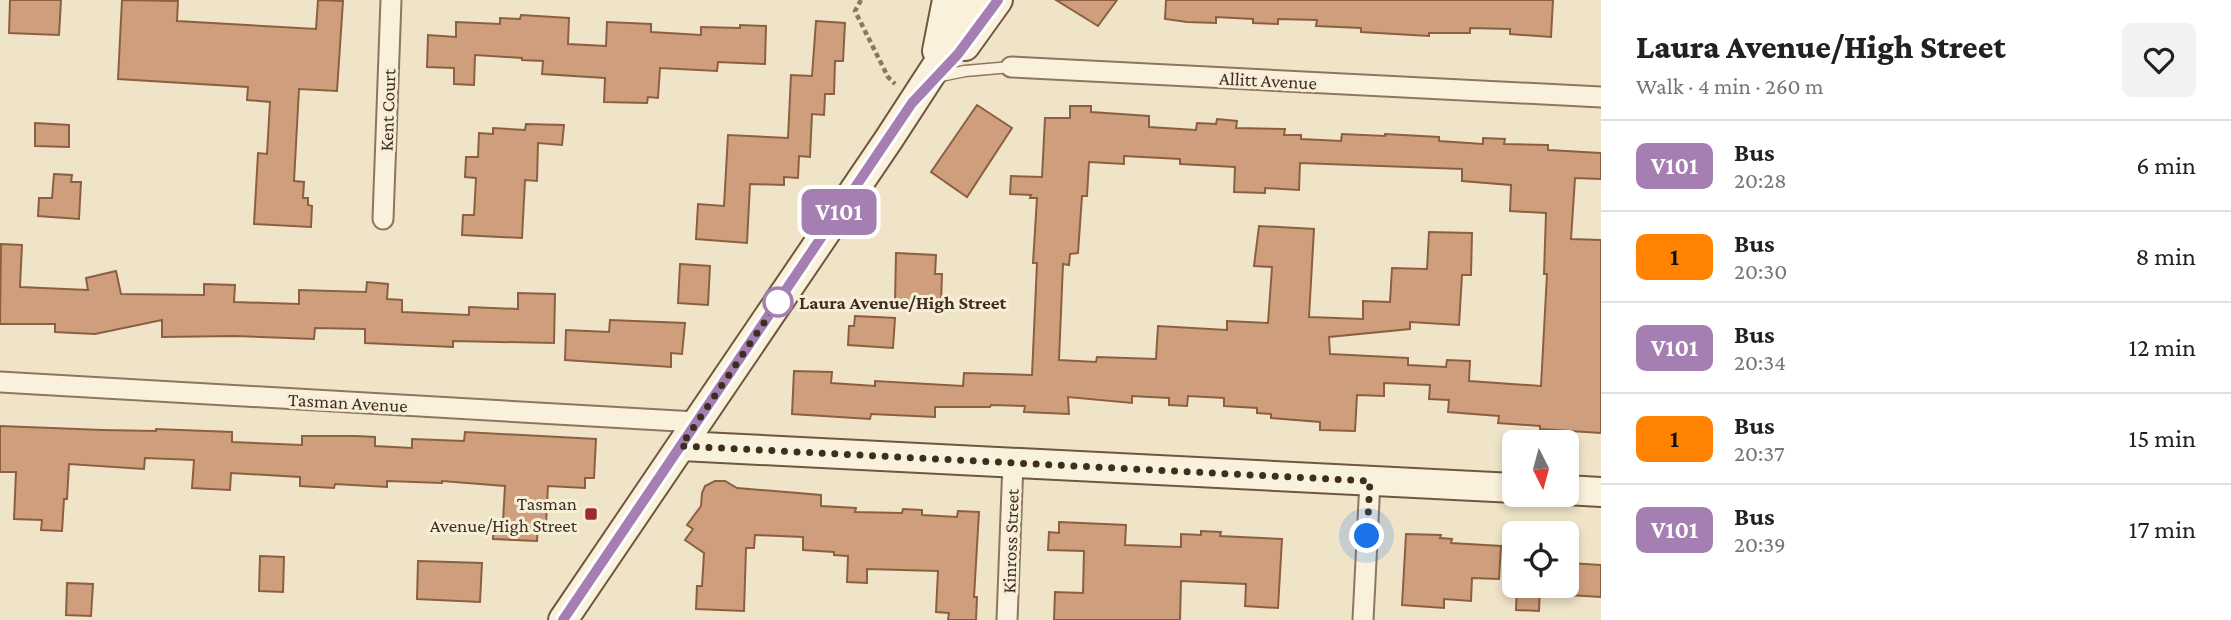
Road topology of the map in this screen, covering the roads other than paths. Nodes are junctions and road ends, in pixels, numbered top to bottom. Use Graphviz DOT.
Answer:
graph roads {
  1 [pos="391,0"];
  2 [pos="947,0"];
  3 [pos="972,0"];
  4 [pos="998,0"];
  5 [pos="1011,67"];
  6 [pos="933,75"];
  7 [pos="1601,97"];
  8 [pos="383,219"];
  9 [pos="0,382"];
  10 [pos="696,422"];
  11 [pos="681,446"];
  12 [pos="1013,463"];
  13 [pos="1370,481"];
  14 [pos="1502,487"];
  15 [pos="1579,491"];
  16 [pos="1601,492"];
  17 [pos="563,620"];
  18 [pos="1007,620"];
  19 [pos="1363,620"];
  1 -- 8 [label="street, Kent Court"];
  2 -- 6 [label="street"];
  3 -- 6 [label="street"];
  4 -- 6 [label="street"];
  5 -- 6 [label="lane, Allitt Avenue"];
  5 -- 7 [label="street, Allitt Avenue"];
  6 -- 10 [label="street"];
  9 -- 10 [label="street, Tasman Avenue"];
  10 -- 11 [label="street"];
  11 -- 12 [label="street"];
  11 -- 17 [label="street"];
  12 -- 13 [label="street"];
  12 -- 18 [label="street, Kinross Street"];
  13 -- 14 [label="street"];
  13 -- 19 [label="street"];
  15 -- 16 [label="street"];
}
